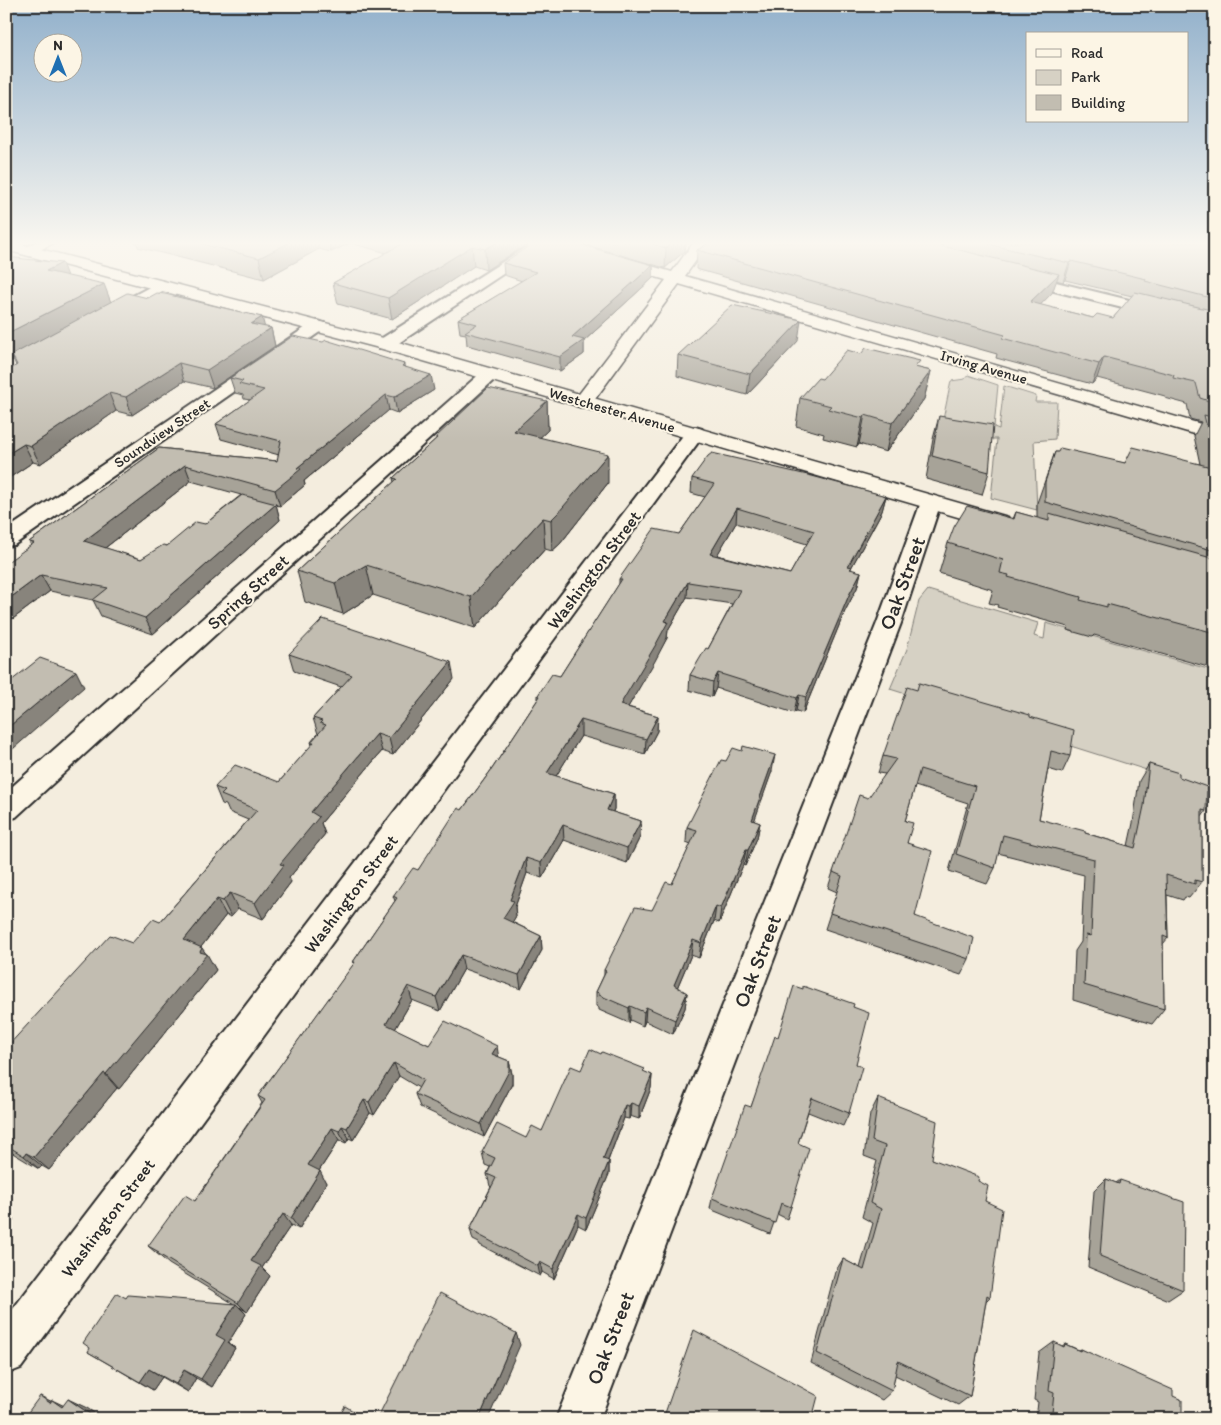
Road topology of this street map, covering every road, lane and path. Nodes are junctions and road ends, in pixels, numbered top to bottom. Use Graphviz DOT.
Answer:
graph roads {
  1 [pos="120,308"];
  2 [pos="250,308"];
  3 [pos="440,308"];
  4 [pos="652,308"];
  5 [pos="780,308"];
  6 [pos="1143,308"];
  7 [pos="101,319"];
  8 [pos="318,326"];
  9 [pos="1215,326"];
  10 [pos="58,343"];
  11 [pos="385,344"];
  12 [pos="6,372"];
  13 [pos="489,375"];
  14 [pos="583,402"];
  15 [pos="695,434"];
  16 [pos="1215,434"];
  17 [pos="931,502"];
  18 [pos="1023,529"];
  19 [pos="6,540"];
  20 [pos="6,809"];
  21 [pos="6,1353"];
  22 [pos="578,1419"];
  1 -- 7 [label="street"];
  2 -- 8 [label="main road, Westchester Avenue"];
  3 -- 11 [label="street"];
  4 -- 14 [label="main road"];
  5 -- 16 [label="main road, Irving Avenue"];
  6 -- 9 [label="street"];
  8 -- 11 [label="main road, Westchester Avenue"];
  8 -- 19 [label="street, Soundview Street"];
  10 -- 12 [label="street"];
  11 -- 13 [label="main road, Westchester Avenue"];
  13 -- 14 [label="main road, Westchester Avenue"];
  13 -- 20 [label="street, Spring Street"];
  14 -- 15 [label="main road, Westchester Avenue"];
  15 -- 17 [label="main road, Westchester Avenue"];
  15 -- 21 [label="street, Washington Street"];
  17 -- 18 [label="main road, Westchester Avenue"];
  17 -- 22 [label="street, Oak Street"];
}
